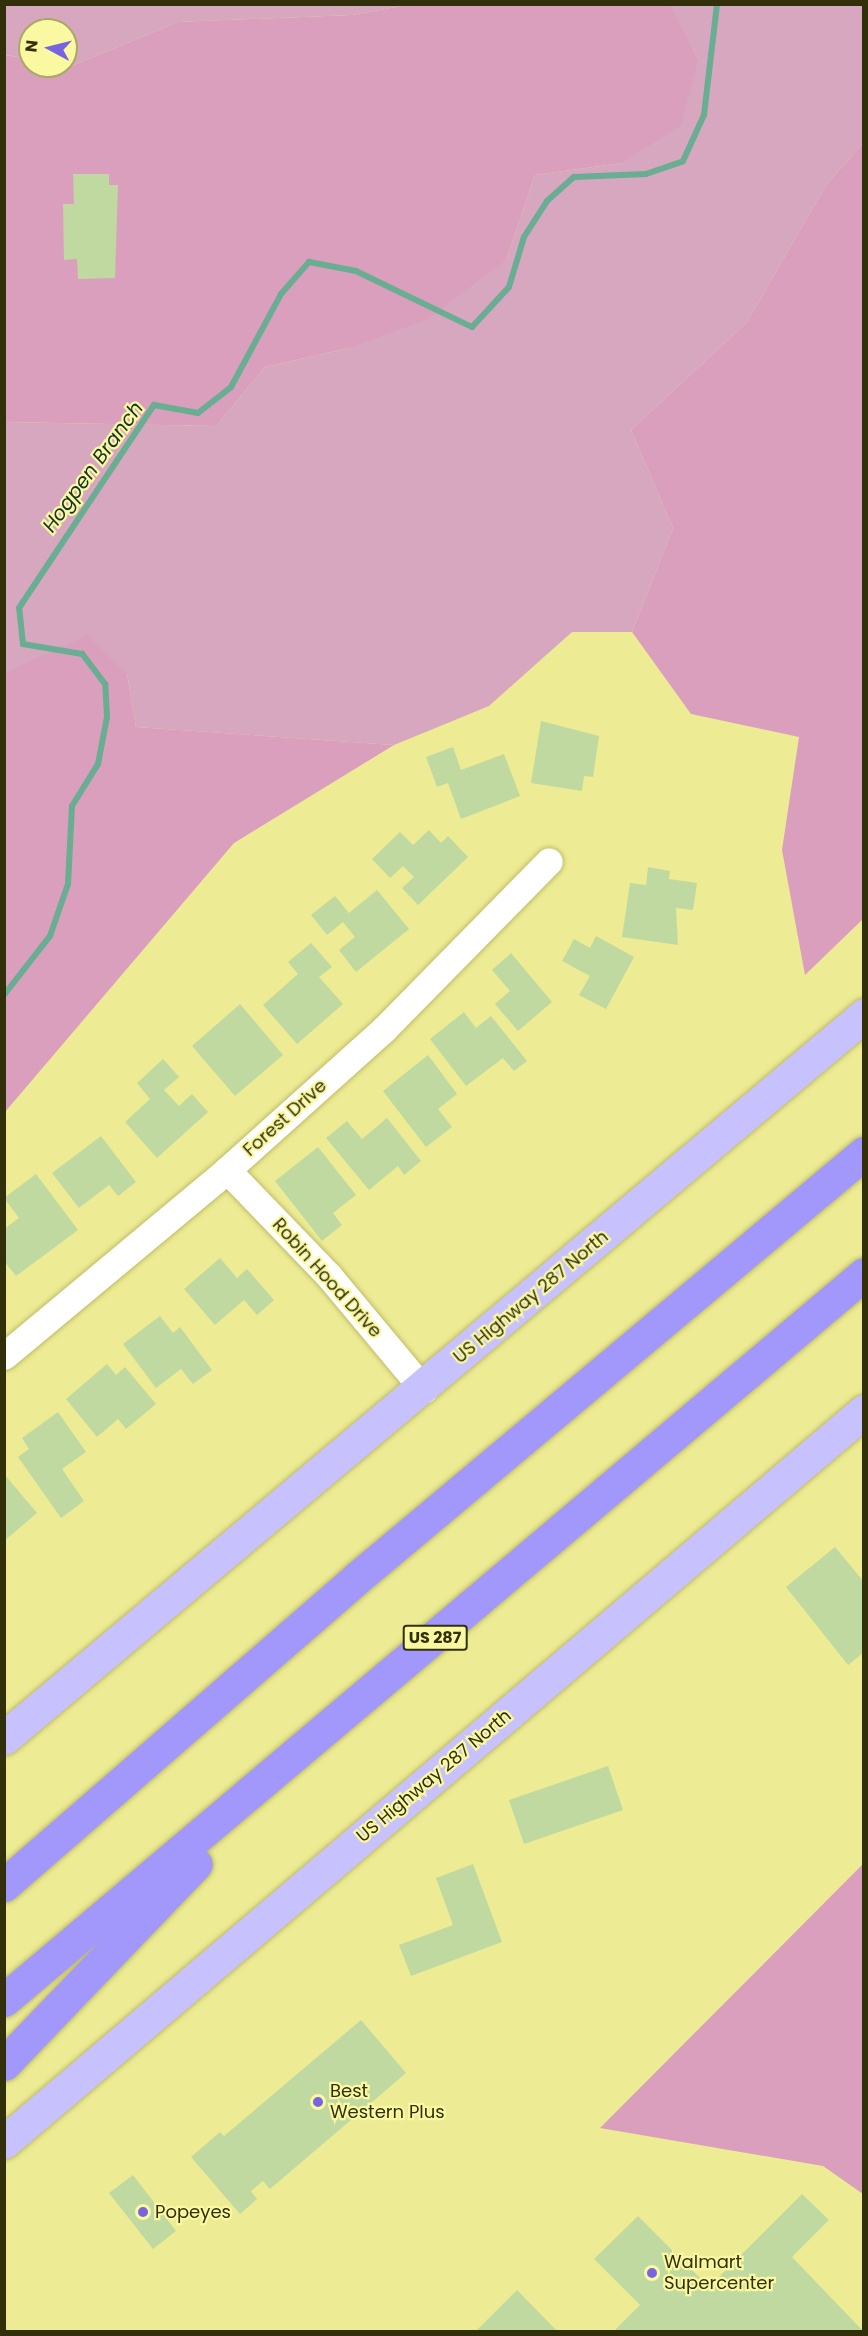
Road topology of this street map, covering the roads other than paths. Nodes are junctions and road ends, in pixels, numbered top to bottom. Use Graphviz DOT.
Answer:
graph roads {
  1 [pos="549,861"];
  2 [pos="864,1015"];
  3 [pos="864,1153"];
  4 [pos="227,1170"];
  5 [pos="864,1274"];
  6 [pos="4,1356"];
  7 [pos="424,1390"];
  8 [pos="864,1411"];
  9 [pos="4,1738"];
  10 [pos="144,1765"];
  11 [pos="220,1820"];
  12 [pos="4,1856"];
  13 [pos="4,1885"];
  14 [pos="4,2000"];
  15 [pos="4,2064"];
  16 [pos="4,2142"];
  1 -- 4 [label="street, Forest Drive"];
  2 -- 7 [label="main road, US Highway 287 North"];
  3 -- 10 [label="highway"];
  4 -- 6 [label="street, Forest Drive"];
  4 -- 7 [label="street, Robin Hood Drive"];
  5 -- 11 [label="highway, US 287"];
  7 -- 9 [label="main road, US Highway 287 North"];
  8 -- 16 [label="main road, US Highway 287 North"];
  10 -- 12 [label="highway"];
  10 -- 13 [label="highway"];
  11 -- 14 [label="highway, US 287"];
  11 -- 15 [label="highway"];
}
